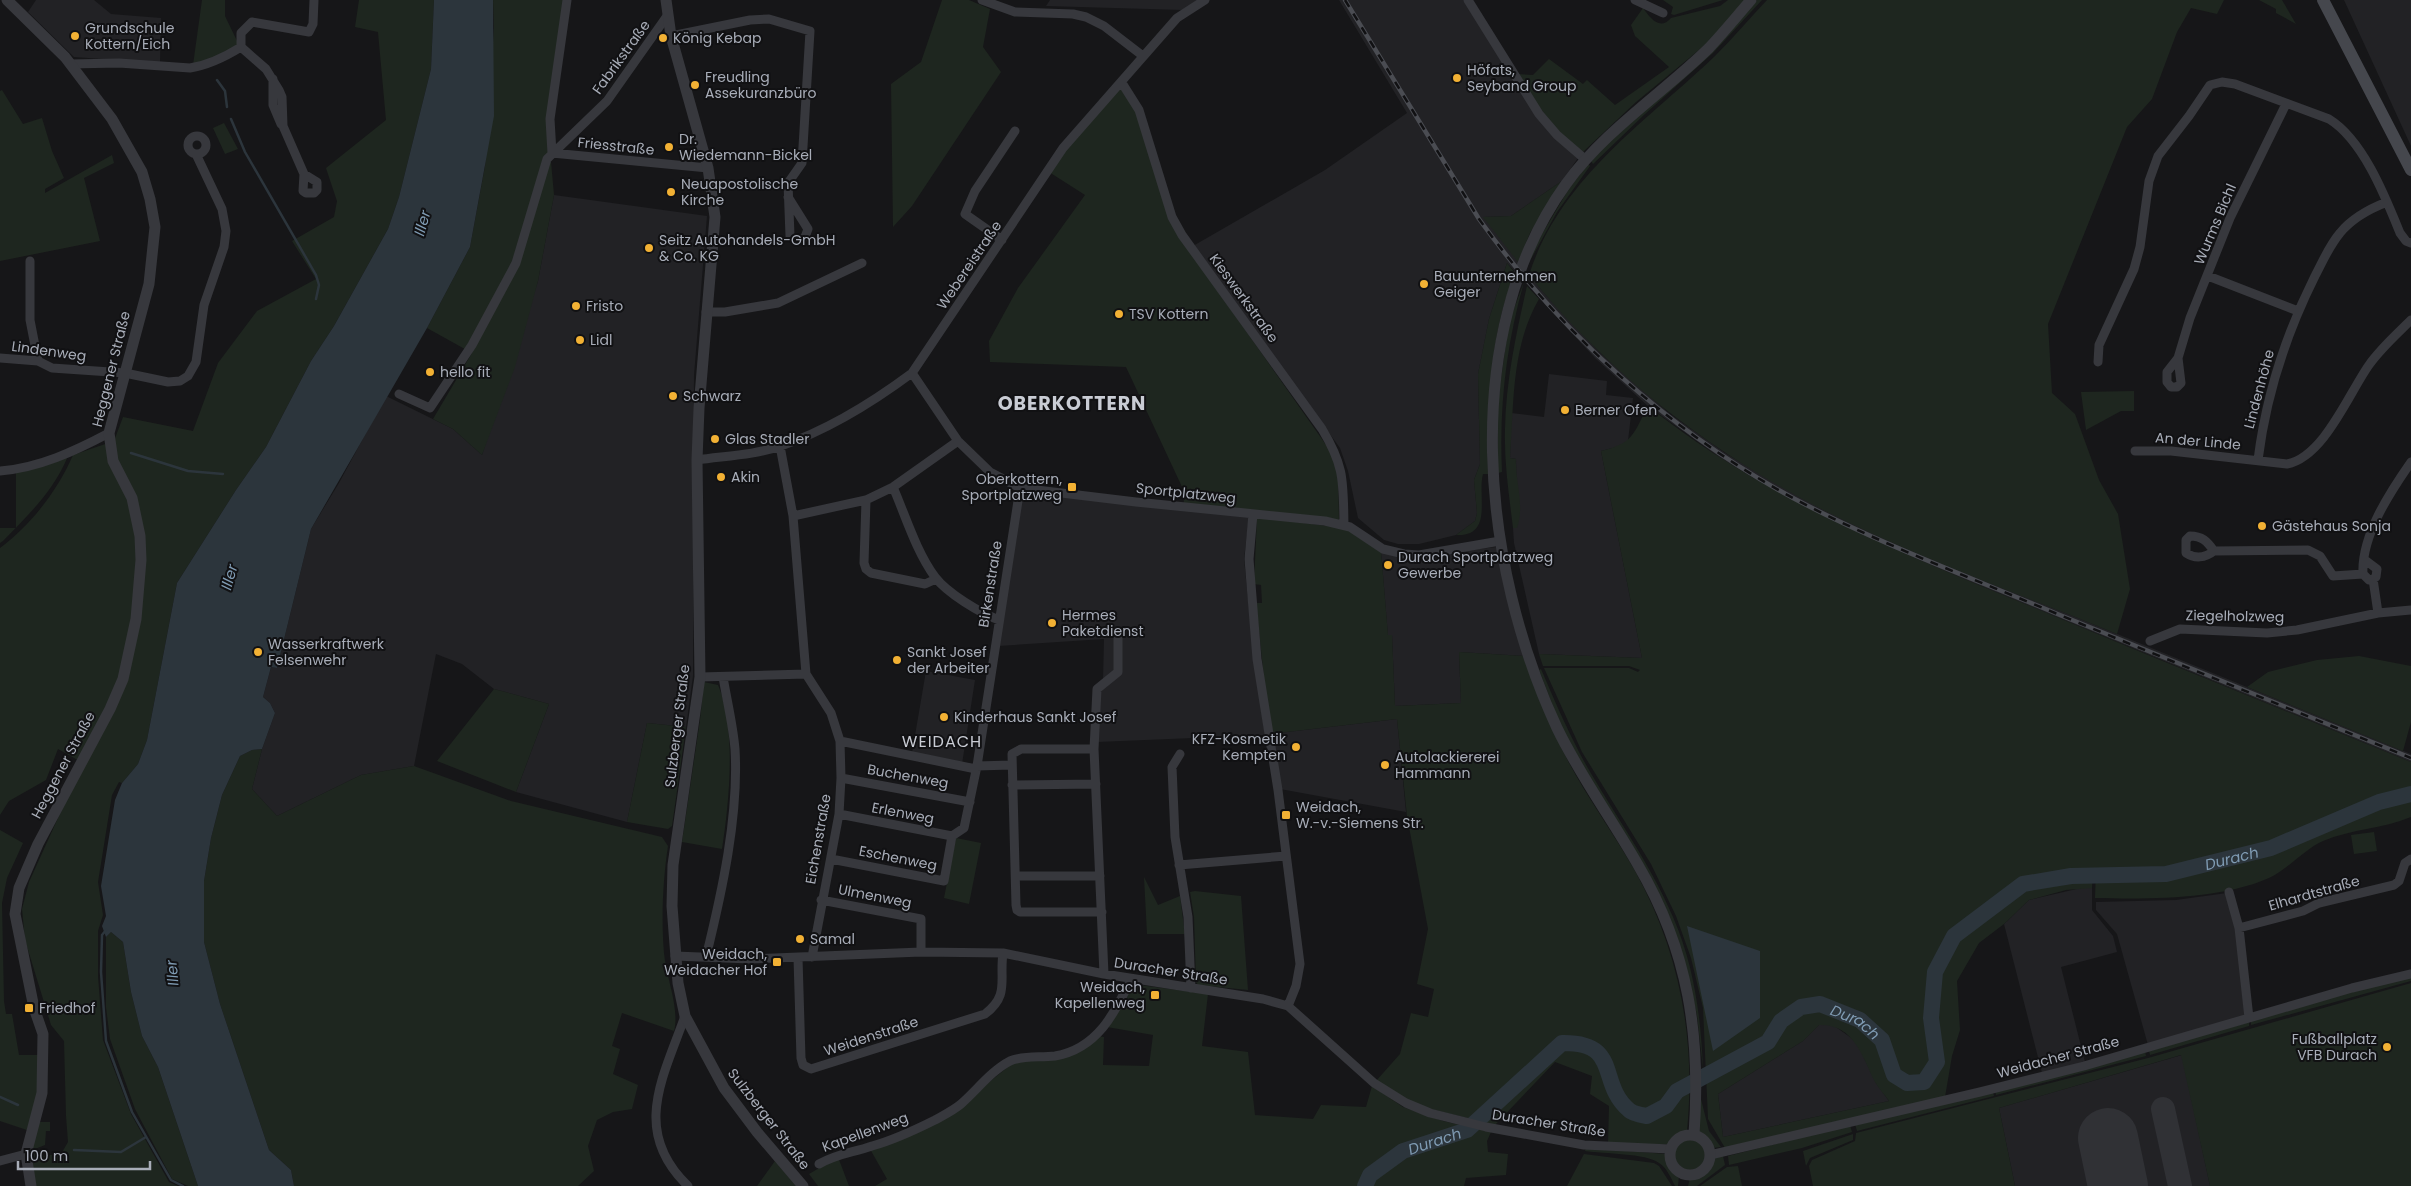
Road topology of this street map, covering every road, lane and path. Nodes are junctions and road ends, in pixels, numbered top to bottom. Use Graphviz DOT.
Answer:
graph roads {
  1 [pos="7,0"];
  2 [pos="314,0"];
  3 [pos="567,0"];
  4 [pos="666,0"];
  5 [pos="982,0"];
  6 [pos="1205,0"];
  7 [pos="1468,0"];
  8 [pos="1635,0"];
  9 [pos="1751,0"];
  10 [pos="2324,0"];
  11 [pos="1663,12"];
  12 [pos="667,16"];
  13 [pos="671,36"];
  14 [pos="241,47"];
  15 [pos="1143,56"];
  16 [pos="70,64"];
  17 [pos="1122,83"];
  18 [pos="2286,104"];
  19 [pos="1015,131"];
  20 [pos="552,153"];
  21 [pos="196,154"];
  22 [pos="1586,160"];
  23 [pos="708,168"];
  24 [pos="2411,170"];
  25 [pos="304,174"];
  26 [pos="788,197"];
  27 [pos="2387,202"];
  28 [pos="1002,240"];
  29 [pos="2411,243"];
  30 [pos="30,261"];
  31 [pos="862,263"];
  32 [pos="2208,276"];
  33 [pos="2298,311"];
  34 [pos="706,312"];
  35 [pos="2411,320"];
  36 [pos="0,358"];
  37 [pos="2178,358"];
  38 [pos="38,361"];
  39 [pos="2098,362"];
  40 [pos="125,373"];
  41 [pos="912,373"];
  42 [pos="399,394"];
  43 [pos="109,433"];
  44 [pos="958,441"];
  45 [pos="780,446"];
  46 [pos="2135,451"];
  47 [pos="697,460"];
  48 [pos="2258,460"];
  49 [pos="2411,462"];
  50 [pos="0,471"];
  51 [pos="893,487"];
  52 [pos="1020,488"];
  53 [pos="866,500"];
  54 [pos="1253,514"];
  55 [pos="793,516"];
  56 [pos="1344,525"];
  57 [pos="1500,541"];
  58 [pos="2214,551"];
  59 [pos="2365,560"];
  60 [pos="2363,574"];
  61 [pos="936,579"];
  62 [pos="2373,579"];
  63 [pos="2411,610"];
  64 [pos="2378,613"];
  65 [pos="999,620"];
  66 [pos="1118,637"];
  67 [pos="2150,641"];
  68 [pos="806,674"];
  69 [pos="700,677"];
  70 [pos="723,677"];
  71 [pos="840,741"];
  72 [pos="1094,749"];
  73 [pos="1180,754"];
  74 [pos="1011,766"];
  75 [pos="976,768"];
  76 [pos="841,778"];
  77 [pos="1096,784"];
  78 [pos="1012,785"];
  79 [pos="970,802"];
  80 [pos="839,814"];
  81 [pos="952,836"];
  82 [pos="1286,856"];
  83 [pos="831,859"];
  84 [pos="2411,860"];
  85 [pos="1179,865"];
  86 [pos="1016,876"];
  87 [pos="1100,876"];
  88 [pos="2229,892"];
  89 [pos="821,900"];
  90 [pos="1102,912"];
  91 [pos="2239,928"];
  92 [pos="921,952"];
  93 [pos="1003,952"];
  94 [pos="675,956"];
  95 [pos="706,957"];
  96 [pos="812,957"];
  97 [pos="798,958"];
  98 [pos="1104,974"];
  99 [pos="2411,974"];
  100 [pos="1131,978"];
  101 [pos="1191,988"];
  102 [pos="1288,1006"];
  103 [pos="685,1016"];
  104 [pos="2249,1018"];
  105 [pos="1694,1135"];
  106 [pos="1670,1149"];
  107 [pos="26,1154"];
  108 [pos="1710,1154"];
  109 [pos="0,1162"];
  110 [pos="819,1164"];
  111 [pos="1685,1174"];
  112 [pos="31,1186"];
  113 [pos="688,1186"];
  114 [pos="803,1186"];
  115 [pos="1684,1186"];
  1 -- 16 [label="street, Heggener Straße"];
  2 -- 14 [label="street"];
  3 -- 20 [label="street"];
  4 -- 12 [label="street, Sulzberger Straße"];
  5 -- 15 [label="street"];
  6 -- 15 [label="street, Webereistraße"];
  7 -- 22 [label="street"];
  8 -- 11 [label="street"];
  9 -- 22 [label="street"];
  10 -- 24 [label="main road"];
  12 -- 13 [label="street, Sulzberger Straße"];
  12 -- 20 [label="street, Fabrikstraße"];
  13 -- 23 [label="street, Sulzberger Straße"];
  13 -- 26 [label="street"];
  14 -- 16 [label="street"];
  14 -- 25 [label="street"];
  15 -- 17 [label="street, Webereistraße"];
  16 -- 40 [label="street, Heggener Straße"];
  17 -- 28 [label="street, Webereistraße"];
  17 -- 56 [label="street, Kieswerkstraße"];
  18 -- 27 [label="street"];
  18 -- 32 [label="street, Wurms Bichl"];
  18 -- 39 [label="street"];
  19 -- 28 [label="street"];
  20 -- 23 [label="street, Friesstraße"];
  20 -- 42 [label="street"];
  21 -- 40 [label="street, Lindenweg"];
  22 -- 57 [label="street"];
  23 -- 34 [label="street, Sulzberger Straße"];
  27 -- 29 [label="street"];
  27 -- 33 [label="street, Lindenhöhe"];
  28 -- 41 [label="street, Webereistraße"];
  30 -- 38 [label="street"];
  31 -- 34 [label="street"];
  32 -- 33 [label="street"];
  32 -- 37 [label="street, Wurms Bichl"];
  33 -- 48 [label="street, Lindenhöhe"];
  34 -- 47 [label="street, Sulzberger Straße"];
  35 -- 48 [label="street"];
  36 -- 38 [label="street, Lindenweg"];
  38 -- 40 [label="street, Lindenweg"];
  40 -- 43 [label="street, Heggener Straße"];
  41 -- 44 [label="street, Sportplatzweg"];
  41 -- 45 [label="street, Webereistraße"];
  43 -- 50 [label="street"];
  43 -- 107 [label="street, Heggener Straße"];
  44 -- 51 [label="street"];
  44 -- 52 [label="street, Sportplatzweg"];
  45 -- 47 [label="street, Webereistraße"];
  45 -- 55 [label="street, Eichenstraße"];
  46 -- 48 [label="street, An der Linde"];
  47 -- 69 [label="street, Sulzberger Straße"];
  49 -- 59 [label="street"];
  51 -- 53 [label="street"];
  51 -- 61 [label="street"];
  52 -- 54 [label="street, Sportplatzweg"];
  52 -- 65 [label="street, Birkenstraße"];
  53 -- 55 [label="street"];
  53 -- 61 [label="street"];
  54 -- 56 [label="street, Sportplatzweg"];
  54 -- 82 [label="street"];
  55 -- 68 [label="street, Eichenstraße"];
  56 -- 57 [label="street, Sportplatzweg"];
  57 -- 105 [label="street"];
  58 -- 60 [label="street"];
  59 -- 60 [label="street"];
  59 -- 62 [label="street"];
  60 -- 62 [label="street"];
  61 -- 65 [label="street"];
  62 -- 64 [label="street"];
  63 -- 64 [label="street, Ziegelholzweg"];
  64 -- 67 [label="street, Ziegelholzweg"];
  65 -- 75 [label="street, Birkenstraße"];
  66 -- 72 [label="street"];
  68 -- 70 [label="street"];
  68 -- 71 [label="street, Eichenstraße"];
  69 -- 70 [label="street"];
  69 -- 94 [label="street, Sulzberger Straße"];
  70 -- 95 [label="street"];
  71 -- 75 [label="street"];
  71 -- 76 [label="street, Eichenstraße"];
  72 -- 74 [label="street"];
  72 -- 77 [label="street"];
  73 -- 85 [label="street"];
  74 -- 75 [label="street"];
  74 -- 78 [label="street"];
  75 -- 79 [label="street, Birkenstraße"];
  76 -- 79 [label="street, Buchenweg"];
  76 -- 80 [label="street, Eichenstraße"];
  77 -- 78 [label="street"];
  77 -- 87 [label="street"];
  78 -- 86 [label="street"];
  79 -- 81 [label="street, Birkenstraße"];
  80 -- 81 [label="street, Erlenweg"];
  80 -- 83 [label="street, Eichenstraße"];
  81 -- 83 [label="street, Eschenweg"];
  82 -- 85 [label="street"];
  82 -- 102 [label="street"];
  83 -- 89 [label="street, Eichenstraße"];
  84 -- 91 [label="street, Elhardtstraße"];
  85 -- 101 [label="street"];
  86 -- 87 [label="street"];
  86 -- 90 [label="street"];
  87 -- 90 [label="street"];
  88 -- 91 [label="street"];
  89 -- 92 [label="street, Ulmenweg"];
  89 -- 96 [label="street, Eichenstraße"];
  90 -- 98 [label="street"];
  91 -- 104 [label="street"];
  92 -- 93 [label="street, Duracher Straße"];
  92 -- 96 [label="street, Duracher Straße"];
  93 -- 97 [label="street, Weidenstraße"];
  93 -- 98 [label="street, Duracher Straße"];
  94 -- 95 [label="street, Duracher Straße"];
  94 -- 103 [label="street, Sulzberger Straße"];
  95 -- 97 [label="street, Duracher Straße"];
  96 -- 97 [label="street, Duracher Straße"];
  98 -- 100 [label="street, Duracher Straße"];
  99 -- 104 [label="street, Weidacher Straße"];
  100 -- 101 [label="street, Duracher Straße"];
  100 -- 110 [label="street, Kapellenweg"];
  101 -- 102 [label="street, Duracher Straße"];
  102 -- 106 [label="street, Duracher Straße"];
  103 -- 113 [label="street, Sulzberger Straße"];
  103 -- 114 [label="street, Sulzberger Straße"];
  104 -- 108 [label="street, Weidacher Straße"];
  105 -- 106 [label="street"];
  105 -- 108 [label="street"];
  106 -- 111 [label="street"];
  107 -- 109 [label="street"];
  107 -- 112 [label="street"];
  108 -- 111 [label="street"];
  111 -- 115 [label="street"];
}
